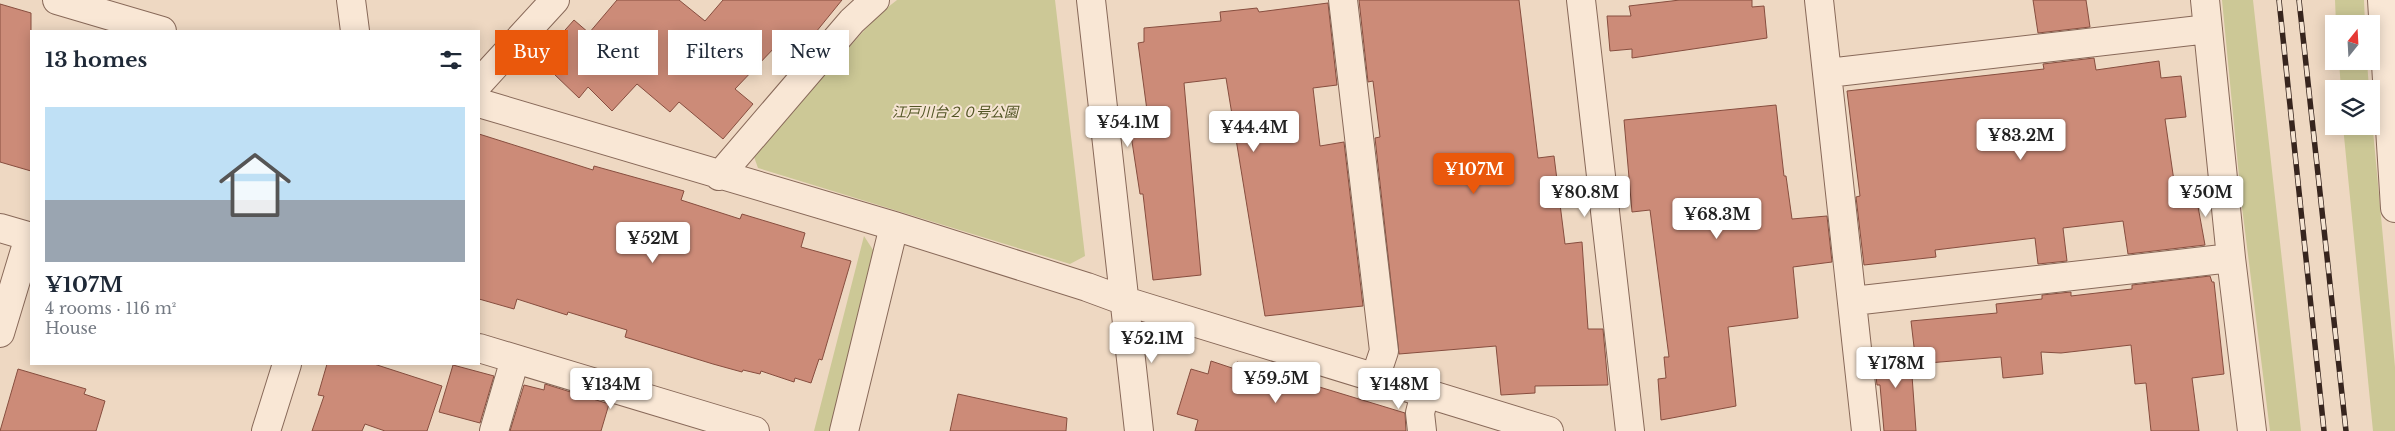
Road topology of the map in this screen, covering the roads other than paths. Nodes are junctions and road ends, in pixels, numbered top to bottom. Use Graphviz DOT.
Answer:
graph roads {
  1 [pos="58,0"];
  2 [pos="351,0"];
  3 [pos="556,0"];
  4 [pos="875,0"];
  5 [pos="1091,0"];
  6 [pos="1343,0"];
  7 [pos="1581,0"];
  8 [pos="1819,0"];
  9 [pos="2205,0"];
  10 [pos="2382,0"];
  11 [pos="125,10"];
  12 [pos="2208,29"];
  13 [pos="160,30"];
  14 [pos="355,30"];
  15 [pos="1828,73"];
  16 [pos="480,83"];
  17 [pos="480,102"];
  18 [pos="719,176"];
  19 [pos="2395,208"];
  20 [pos="894,226"];
  21 [pos="0,228"];
  22 [pos="30,237"];
  23 [pos="2231,258"];
  24 [pos="1853,301"];
  25 [pos="1125,302"];
  26 [pos="0,333"];
  27 [pos="480,348"];
  28 [pos="515,359"];
  29 [pos="287,365"];
  30 [pos="1375,378"];
  31 [pos="1425,393"];
  32 [pos="714,425"];
  33 [pos="266,431"];
  34 [pos="494,431"];
  35 [pos="755,431"];
  36 [pos="844,431"];
  37 [pos="1139,431"];
  38 [pos="1422,431"];
  39 [pos="1549,431"];
  40 [pos="1630,431"];
  41 [pos="1866,431"];
  42 [pos="2252,431"];
  1 -- 11 [label="street"];
  2 -- 14 [label="street"];
  3 -- 16 [label="street"];
  4 -- 18 [label="street"];
  5 -- 25 [label="street"];
  6 -- 30 [label="street"];
  7 -- 40 [label="street"];
  8 -- 15 [label="street"];
  9 -- 12 [label="street"];
  10 -- 19 [label="street"];
  11 -- 13 [label="street"];
  12 -- 15 [label="street"];
  12 -- 23 [label="street"];
  15 -- 24 [label="street"];
  17 -- 18 [label="street"];
  18 -- 20 [label="street"];
  20 -- 25 [label="street"];
  20 -- 36 [label="street"];
  21 -- 22 [label="street"];
  22 -- 26 [label="street"];
  23 -- 24 [label="street"];
  23 -- 42 [label="street"];
  24 -- 41 [label="street"];
  25 -- 30 [label="street"];
  25 -- 37 [label="street"];
  27 -- 28 [label="street"];
  28 -- 32 [label="street"];
  28 -- 34 [label="street"];
  29 -- 33 [label="street"];
  30 -- 31 [label="street"];
  31 -- 38 [label="street"];
  31 -- 39 [label="street"];
  32 -- 35 [label="street"];
}
